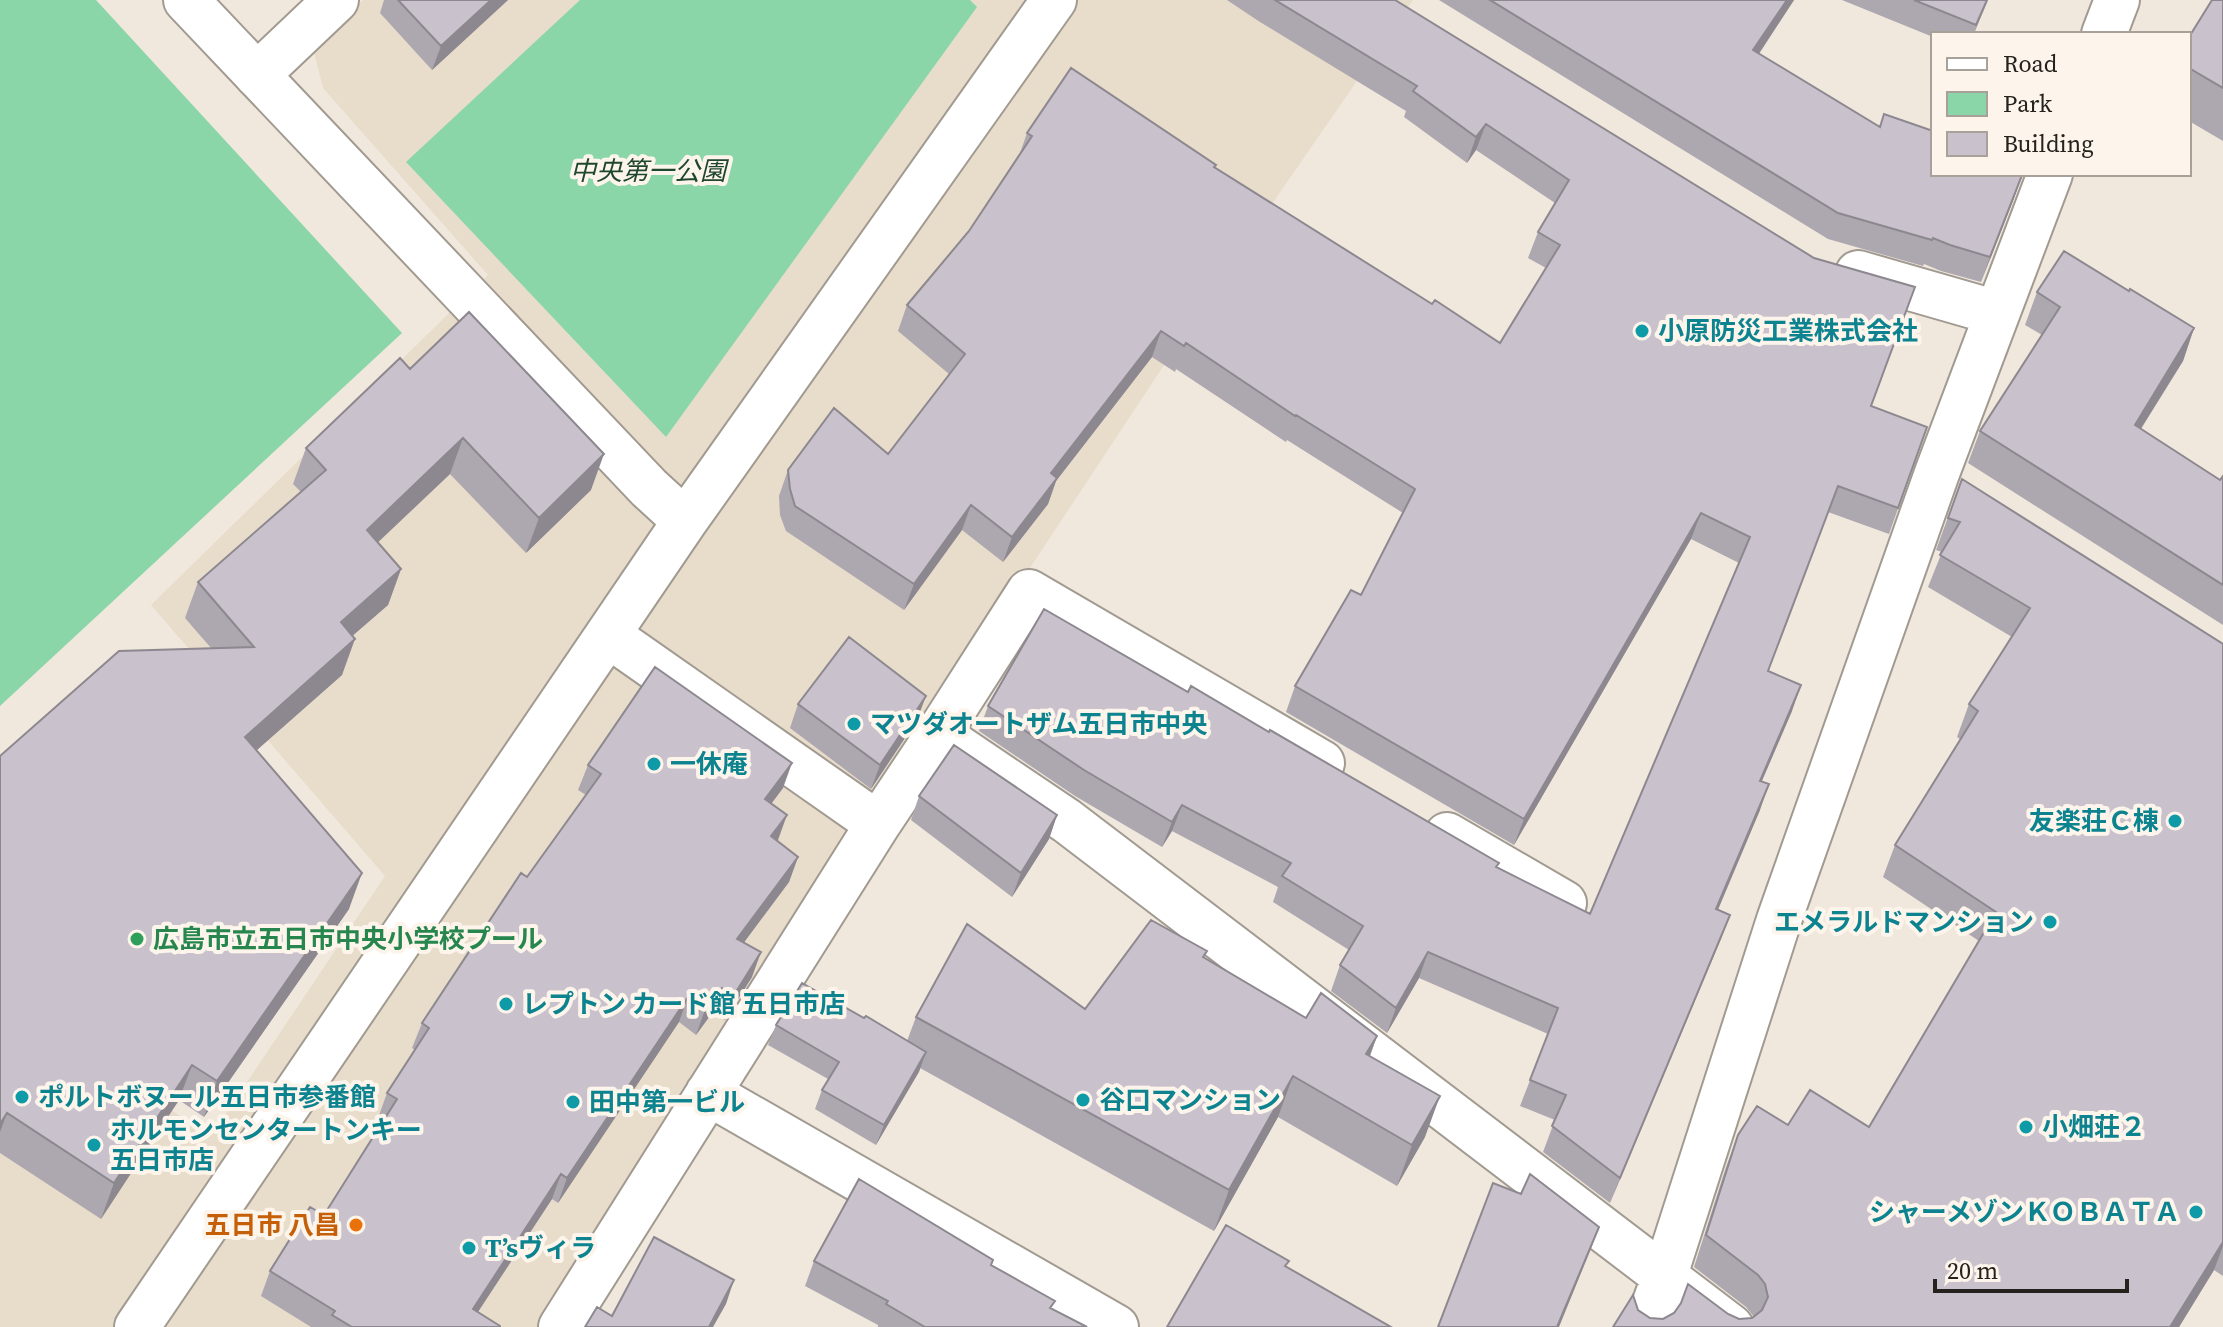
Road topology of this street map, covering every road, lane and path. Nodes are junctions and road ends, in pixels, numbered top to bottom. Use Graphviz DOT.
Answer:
graph roads {
  1 [pos="186,0"];
  2 [pos="336,0"];
  3 [pos="1054,0"];
  4 [pos="2117,0"];
  5 [pos="2105,32"];
  6 [pos="257,75"];
  7 [pos="2049,176"];
  8 [pos="1818,262"];
  9 [pos="1997,313"];
  10 [pos="1937,473"];
  11 [pos="1976,498"];
  12 [pos="685,521"];
  13 [pos="608,635"];
  14 [pos="938,734"];
  15 [pos="1358,784"];
  16 [pos="1413,816"];
  17 [pos="878,824"];
  18 [pos="1564,903"];
  19 [pos="708,1093"];
  20 [pos="1665,1275"];
  21 [pos="137,1327"];
  22 [pos="561,1327"];
  23 [pos="1116,1327"];
  24 [pos="1646,1327"];
  25 [pos="1731,1327"];
  1 -- 6 [label="street"];
  2 -- 6 [label="street"];
  3 -- 12 [label="street"];
  4 -- 5 [label="street"];
  6 -- 12 [label="street"];
  7 -- 9 [label="street"];
  8 -- 9 [label="street"];
  9 -- 10 [label="street"];
  10 -- 11 [label="street"];
  10 -- 20 [label="street"];
  12 -- 13 [label="street"];
  13 -- 17 [label="street"];
  13 -- 21 [label="street"];
  14 -- 15 [label="street"];
  14 -- 17 [label="street"];
  14 -- 20 [label="street"];
  16 -- 18 [label="street"];
  17 -- 19 [label="street"];
  19 -- 22 [label="street"];
  19 -- 23 [label="street"];
  20 -- 24 [label="street"];
  20 -- 25 [label="street"];
}
